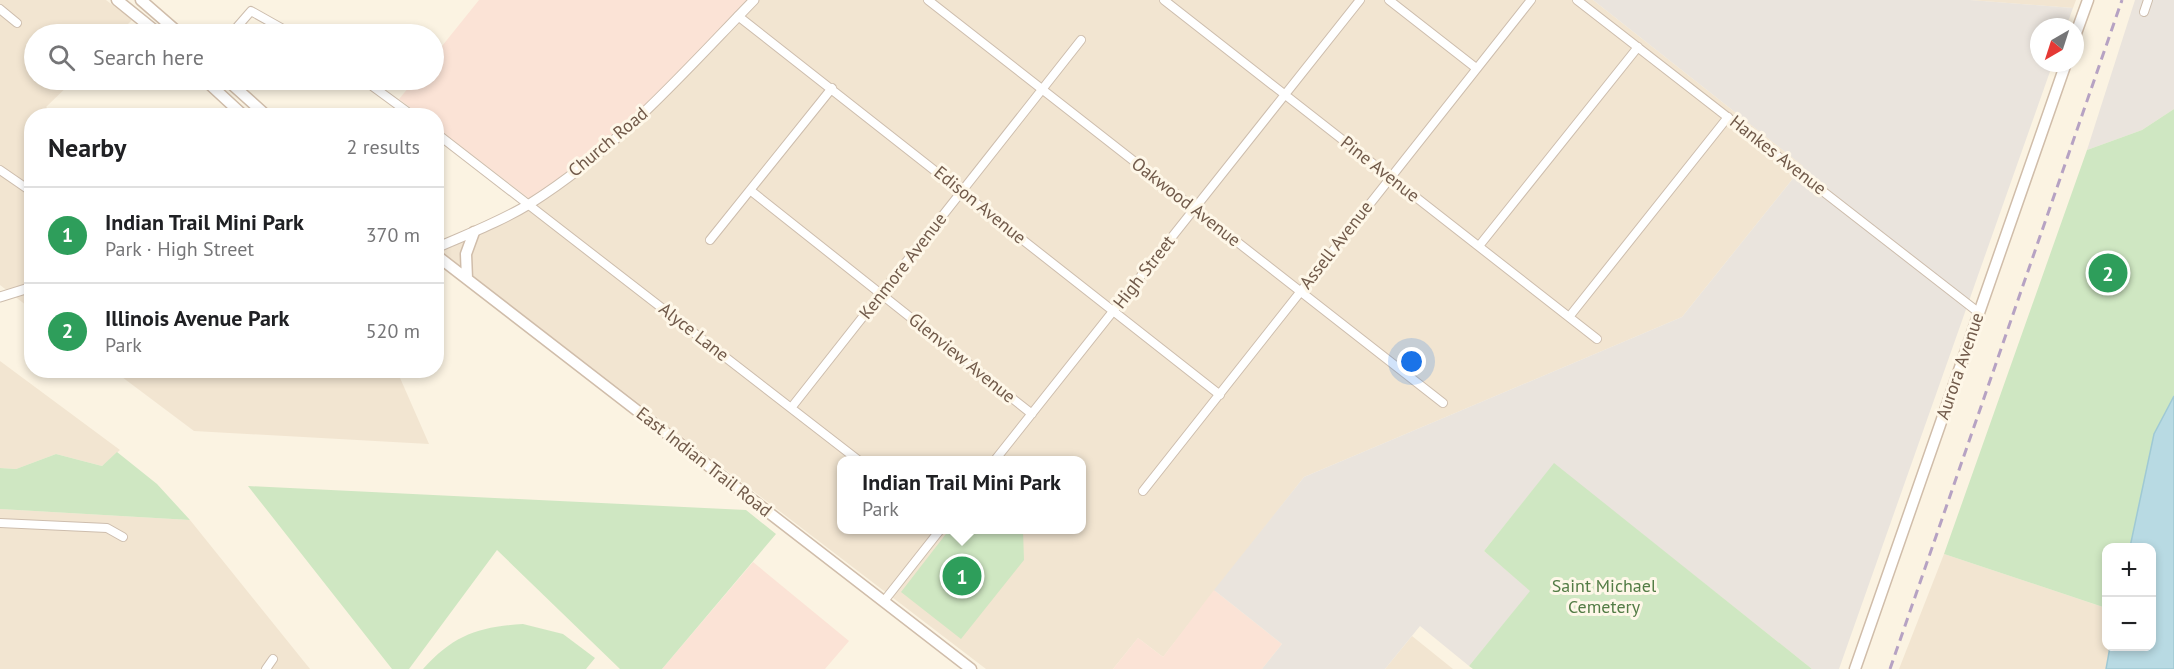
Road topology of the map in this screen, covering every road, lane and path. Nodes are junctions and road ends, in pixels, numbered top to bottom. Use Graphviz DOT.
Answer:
graph roads {
  1 [pos="117,0"];
  2 [pos="141,0"];
  3 [pos="754,0"];
  4 [pos="928,0"];
  5 [pos="1164,0"];
  6 [pos="1360,0"];
  7 [pos="1389,0"];
  8 [pos="1530,0"];
  9 [pos="1577,0"];
  10 [pos="2087,0"];
  11 [pos="2148,0"];
  12 [pos="0,9"];
  13 [pos="2144,12"];
  14 [pos="738,16"];
  15 [pos="2081,18"];
  16 [pos="17,22"];
  17 [pos="147,24"];
  18 [pos="169,24"];
  19 [pos="240,24"];
  20 [pos="274,24"];
  21 [pos="1081,40"];
  22 [pos="1638,47"];
  23 [pos="1476,68"];
  24 [pos="2063,72"];
  25 [pos="832,88"];
  26 [pos="1042,89"];
  27 [pos="217,90"];
  28 [pos="238,90"];
  29 [pos="378,90"];
  30 [pos="1284,94"];
  31 [pos="236,108"];
  32 [pos="258,108"];
  33 [pos="402,108"];
  34 [pos="1728,117"];
  35 [pos="444,139"];
  36 [pos="0,170"];
  37 [pos="1390,177"];
  38 [pos="24,186"];
  39 [pos="750,190"];
  40 [pos="962,190"];
  41 [pos="531,204"];
  42 [pos="1194,208"];
  43 [pos="474,232"];
  44 [pos="710,240"];
  45 [pos="444,245"];
  46 [pos="1479,246"];
  47 [pos="444,261"];
  48 [pos="467,279"];
  49 [pos="24,290"];
  50 [pos="1300,291"];
  51 [pos="881,294"];
  52 [pos="0,297"];
  53 [pos="1113,311"];
  54 [pos="1978,312"];
  55 [pos="1569,317"];
  56 [pos="1597,339"];
  57 [pos="1220,395"];
  58 [pos="1443,403"];
  59 [pos="791,408"];
  60 [pos="1032,414"];
  61 [pos="853,456"];
  62 [pos="998,456"];
  63 [pos="1143,491"];
  64 [pos="0,523"];
  65 [pos="937,534"];
  66 [pos="123,537"];
  67 [pos="884,601"];
  68 [pos="273,659"];
  69 [pos="266,669"];
  70 [pos="971,669"];
  71 [pos="1855,669"];
  1 -- 17 [label="main road"];
  2 -- 18 [label="main road"];
  3 -- 14 [label="street, Church Road"];
  4 -- 26 [label="street, Oakwood Avenue"];
  5 -- 30 [label="street, Pine Avenue"];
  6 -- 30 [label="street, High Street"];
  7 -- 23 [label="street"];
  8 -- 23 [label="street, Assell Avenue"];
  9 -- 22 [label="street, Hankes Avenue"];
  10 -- 15 [label="main road"];
  11 -- 13 [label="street"];
  12 -- 16 [label="street"];
  14 -- 25 [label="street, Edison Avenue"];
  14 -- 41 [label="street, Church Road"];
  19 -- 20 [label="street"];
  21 -- 26 [label="street, Kenmore Avenue"];
  22 -- 34 [label="street, Hankes Avenue"];
  22 -- 46 [label="street"];
  23 -- 37 [label="street, Assell Avenue"];
  24 -- 54 [label="main road, Aurora Avenue"];
  25 -- 39 [label="street"];
  25 -- 40 [label="street, Edison Avenue"];
  26 -- 40 [label="street, Kenmore Avenue"];
  26 -- 42 [label="street, Oakwood Avenue"];
  27 -- 31 [label="main road"];
  28 -- 32 [label="main road"];
  29 -- 33 [label="street"];
  30 -- 37 [label="street, Pine Avenue"];
  30 -- 42 [label="street, High Street"];
  34 -- 54 [label="street, Hankes Avenue"];
  34 -- 55 [label="street"];
  35 -- 41 [label="street, Alyce Lane"];
  36 -- 38 [label="street"];
  37 -- 46 [label="street, Pine Avenue"];
  37 -- 50 [label="street, Assell Avenue"];
  39 -- 44 [label="street"];
  39 -- 51 [label="street, Glenview Avenue"];
  40 -- 51 [label="street, Kenmore Avenue"];
  40 -- 53 [label="street, Edison Avenue"];
  41 -- 43 [label="street, Church Road"];
  41 -- 59 [label="street, Alyce Lane"];
  42 -- 50 [label="street, Oakwood Avenue"];
  42 -- 53 [label="street, High Street"];
  43 -- 45 [label="street, Church Road"];
  43 -- 48 [label="main road"];
  46 -- 55 [label="street, Pine Avenue"];
  47 -- 48 [label="main road, East Indian Trail Road"];
  48 -- 67 [label="main road, East Indian Trail Road"];
  49 -- 52 [label="street"];
  50 -- 57 [label="street, Assell Avenue"];
  50 -- 58 [label="street, Oakwood Avenue"];
  51 -- 59 [label="street, Kenmore Avenue"];
  51 -- 60 [label="street, Glenview Avenue"];
  53 -- 57 [label="street, Edison Avenue"];
  53 -- 60 [label="street, High Street"];
  54 -- 71 [label="main road, Aurora Avenue"];
  55 -- 56 [label="street, Pine Avenue"];
  57 -- 63 [label="street, Assell Avenue"];
  59 -- 61 [label="street, Alyce Lane"];
  60 -- 62 [label="street, High Street"];
  64 -- 66 [label="street"];
  65 -- 67 [label="street"];
  67 -- 70 [label="main road, East Indian Trail Road"];
  68 -- 69 [label="street"];
}
